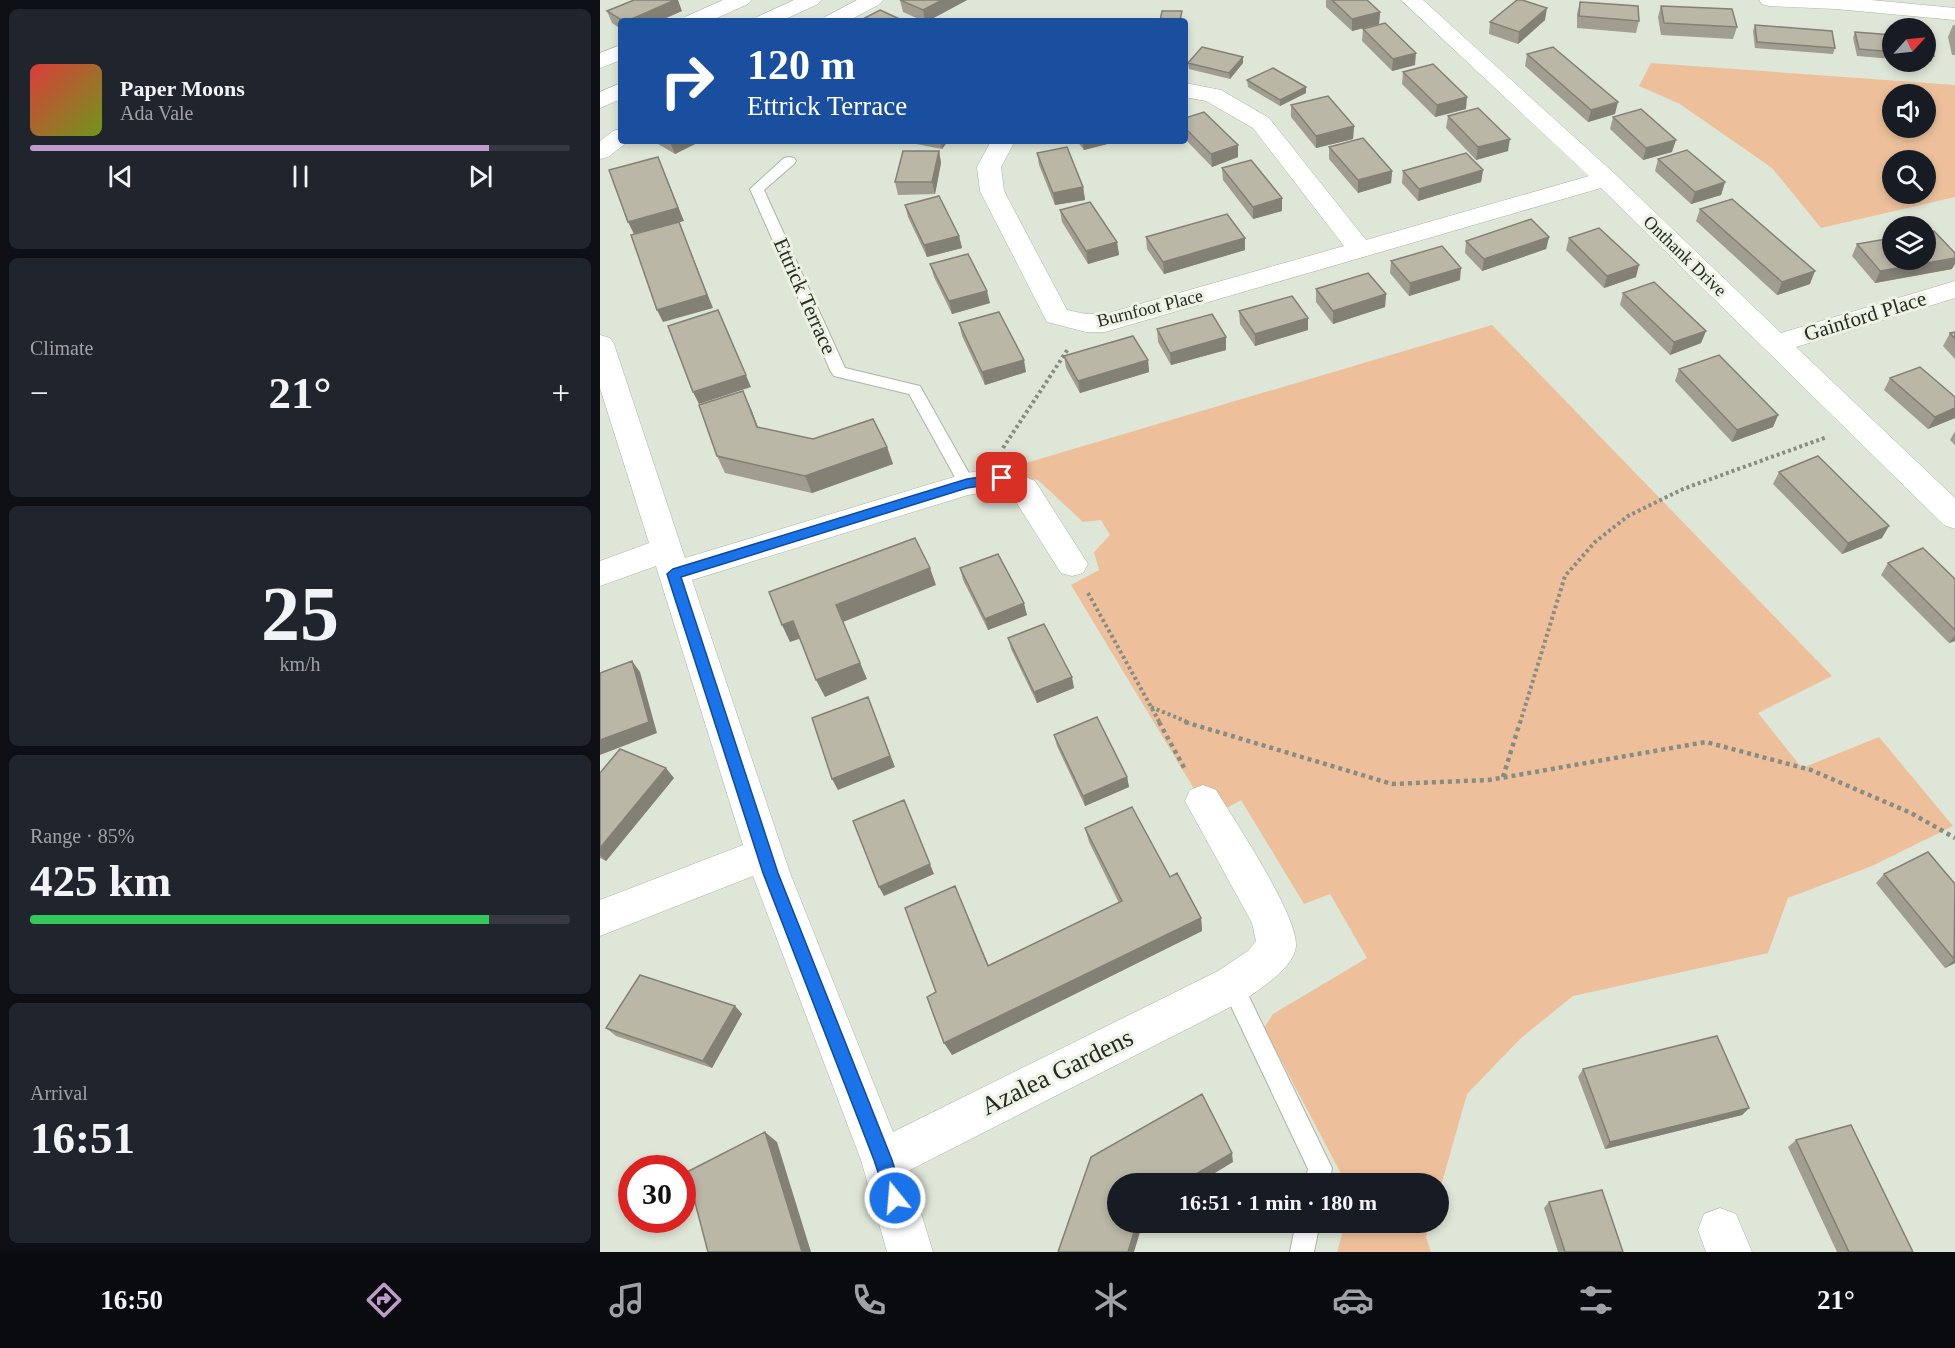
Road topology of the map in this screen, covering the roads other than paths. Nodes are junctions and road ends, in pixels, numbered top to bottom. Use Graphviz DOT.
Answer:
graph roads {
  1 [pos="741,0"];
  2 [pos="811,0"];
  3 [pos="873,0"];
  4 [pos="1411,0"];
  5 [pos="1769,0"];
  6 [pos="1955,14"];
  7 [pos="699,18"];
  8 [pos="771,18"];
  9 [pos="838,18"];
  10 [pos="618,53"];
  11 [pos="600,61"];
  12 [pos="1188,91"];
  13 [pos="618,92"];
  14 [pos="600,101"];
  15 [pos="618,138"];
  16 [pos="1001,144"];
  17 [pos="600,152"];
  18 [pos="789,161"];
  19 [pos="1606,179"];
  20 [pos="1361,251"];
  21 [pos="1955,289"];
  22 [pos="600,344"];
  23 [pos="1776,344"];
  24 [pos="974,482"];
  25 [pos="1955,517"];
  26 [pos="670,562"];
  27 [pos="1072,564"];
  28 [pos="600,574"];
  29 [pos="1203,801"];
  30 [pos="764,854"];
  31 [pos="600,918"];
  32 [pos="1232,985"];
  33 [pos="883,1160"];
  34 [pos="1319,1173"];
  35 [pos="1306,1233"];
  36 [pos="910,1252"];
  37 [pos="1302,1252"];
  1 -- 7 [label="street"];
  2 -- 8 [label="street"];
  3 -- 9 [label="street"];
  4 -- 19 [label="street, Onthank Drive"];
  5 -- 6 [label="street"];
  10 -- 11 [label="street"];
  12 -- 20 [label="street"];
  13 -- 14 [label="street"];
  15 -- 17 [label="street"];
  16 -- 20 [label="street, Burnfoot Place"];
  18 -- 24 [label="lane, Ettrick Terrace"];
  19 -- 20 [label="street, Burnfoot Place"];
  19 -- 23 [label="street, Onthank Drive"];
  21 -- 23 [label="street, Gainford Place"];
  22 -- 26 [label="street"];
  23 -- 25 [label="street, Onthank Drive"];
  24 -- 26 [label="street"];
  24 -- 27 [label="street"];
  26 -- 28 [label="street"];
  26 -- 30 [label="street"];
  29 -- 32 [label="street, Azalea Gardens"];
  30 -- 31 [label="street"];
  30 -- 33 [label="street"];
  32 -- 33 [label="street, Azalea Gardens"];
  32 -- 34 [label="lane"];
  33 -- 36 [label="street"];
  35 -- 37 [label="lane"];
}
